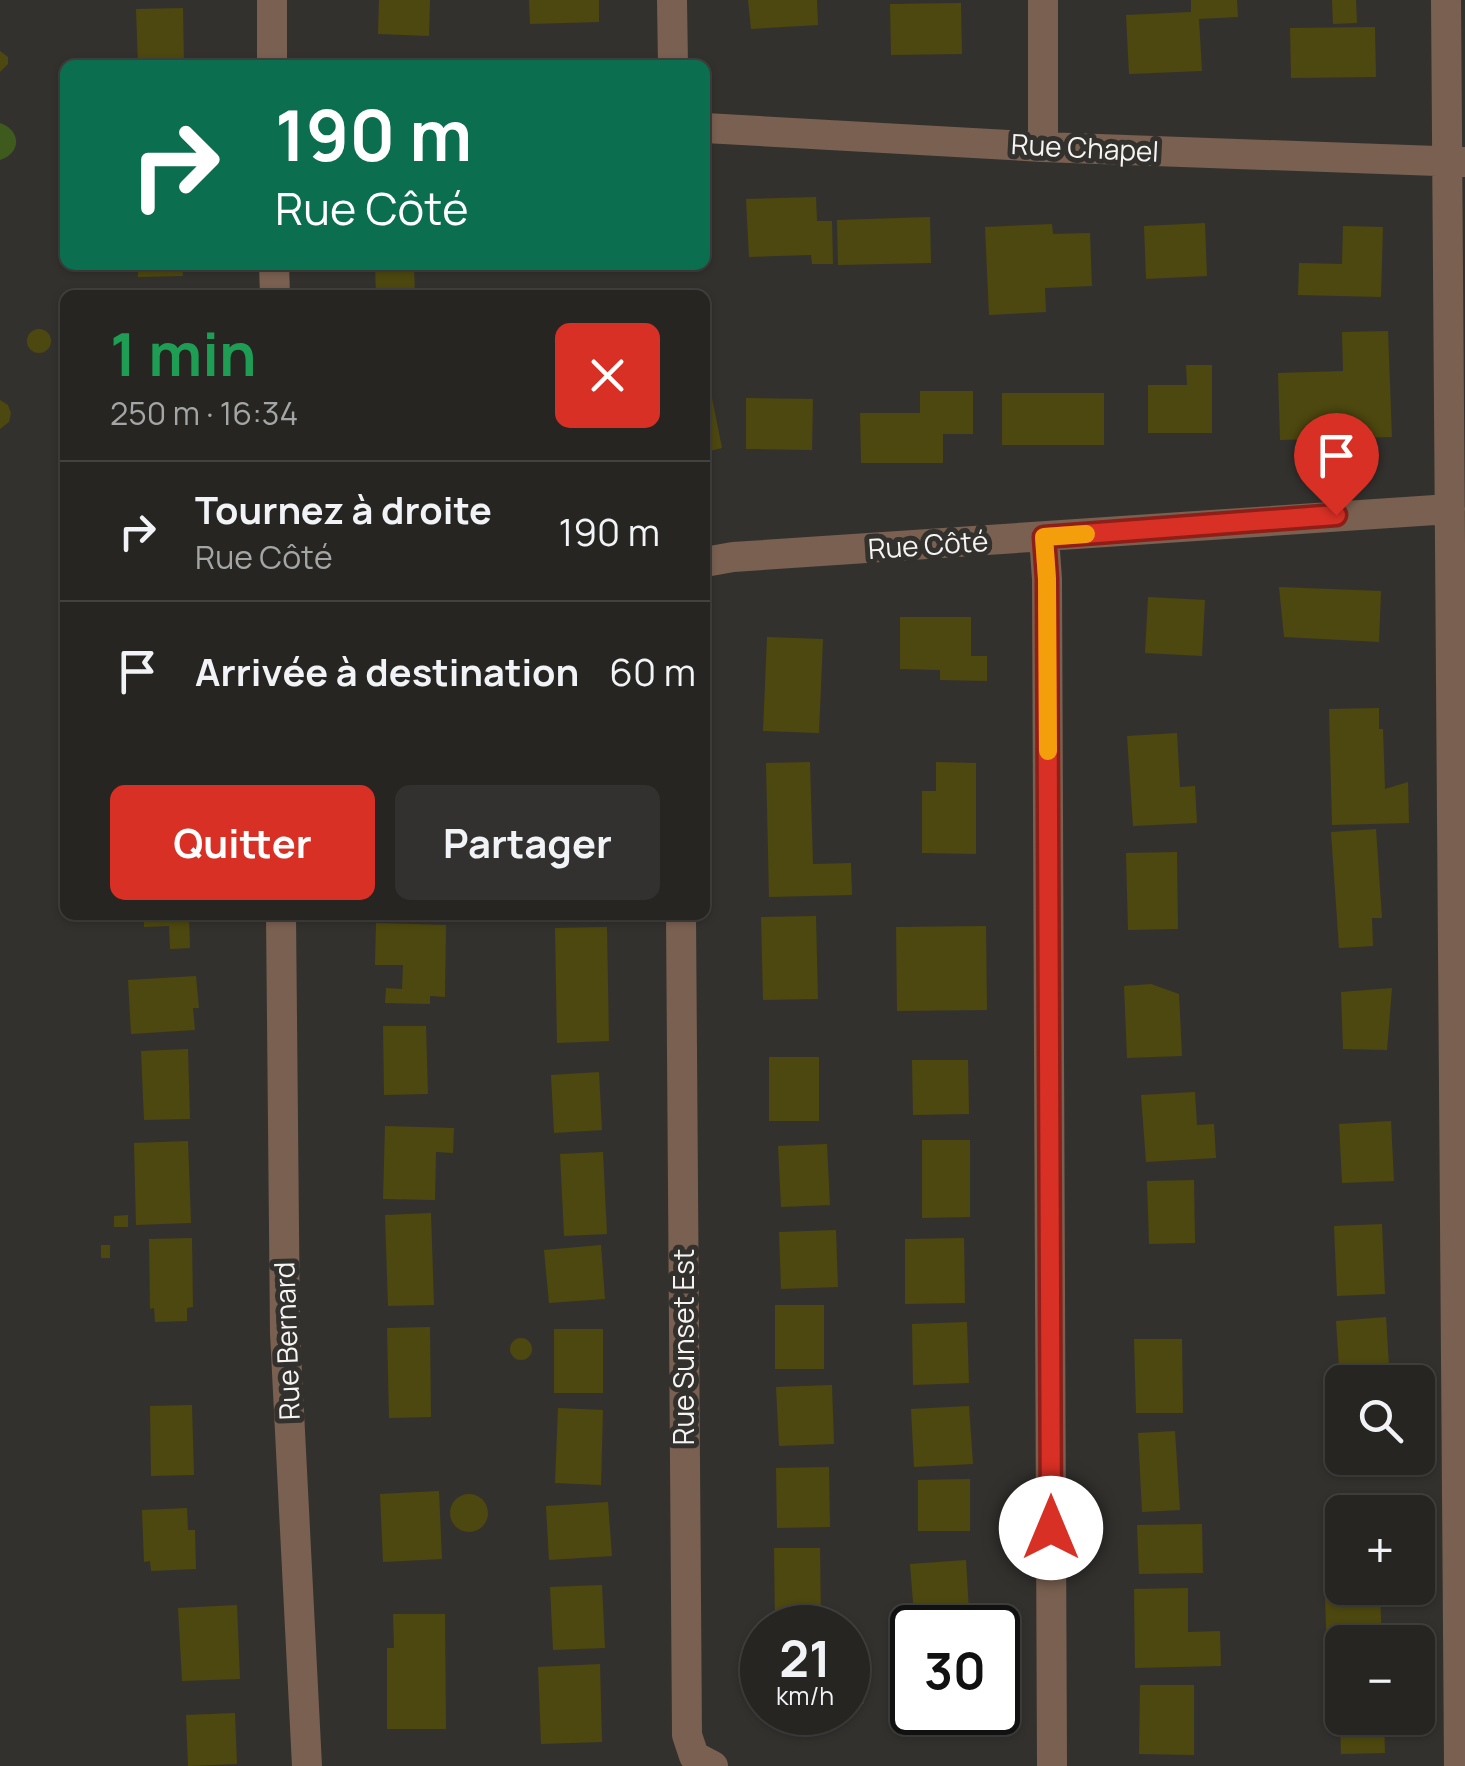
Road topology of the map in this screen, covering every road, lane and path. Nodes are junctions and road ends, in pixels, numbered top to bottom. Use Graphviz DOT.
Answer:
graph roads {
  1 [pos="272,0"];
  2 [pos="672,0"];
  3 [pos="1043,0"];
  4 [pos="1446,0"];
  5 [pos="272,60"];
  6 [pos="672,60"];
  7 [pos="710,128"];
  8 [pos="1044,147"];
  9 [pos="1457,162"];
  10 [pos="1450,509"];
  11 [pos="1044,537"];
  12 [pos="710,561"];
  13 [pos="280,920"];
  14 [pos="681,920"];
  15 [pos="308,1766"];
  16 [pos="713,1766"];
  17 [pos="1052,1766"];
  18 [pos="1459,1766"];
  1 -- 5 [label="street"];
  2 -- 6 [label="street"];
  3 -- 8 [label="street"];
  4 -- 9 [label="street"];
  7 -- 8 [label="street, Rue Chapel"];
  8 -- 9 [label="street, Rue Chapel"];
  9 -- 10 [label="street"];
  10 -- 11 [label="street, Rue Côté"];
  10 -- 18 [label="street"];
  11 -- 12 [label="street, Rue Côté"];
  11 -- 17 [label="street"];
  13 -- 15 [label="street, Rue Bernard"];
  14 -- 16 [label="street, Rue Sunset Est"];
}
